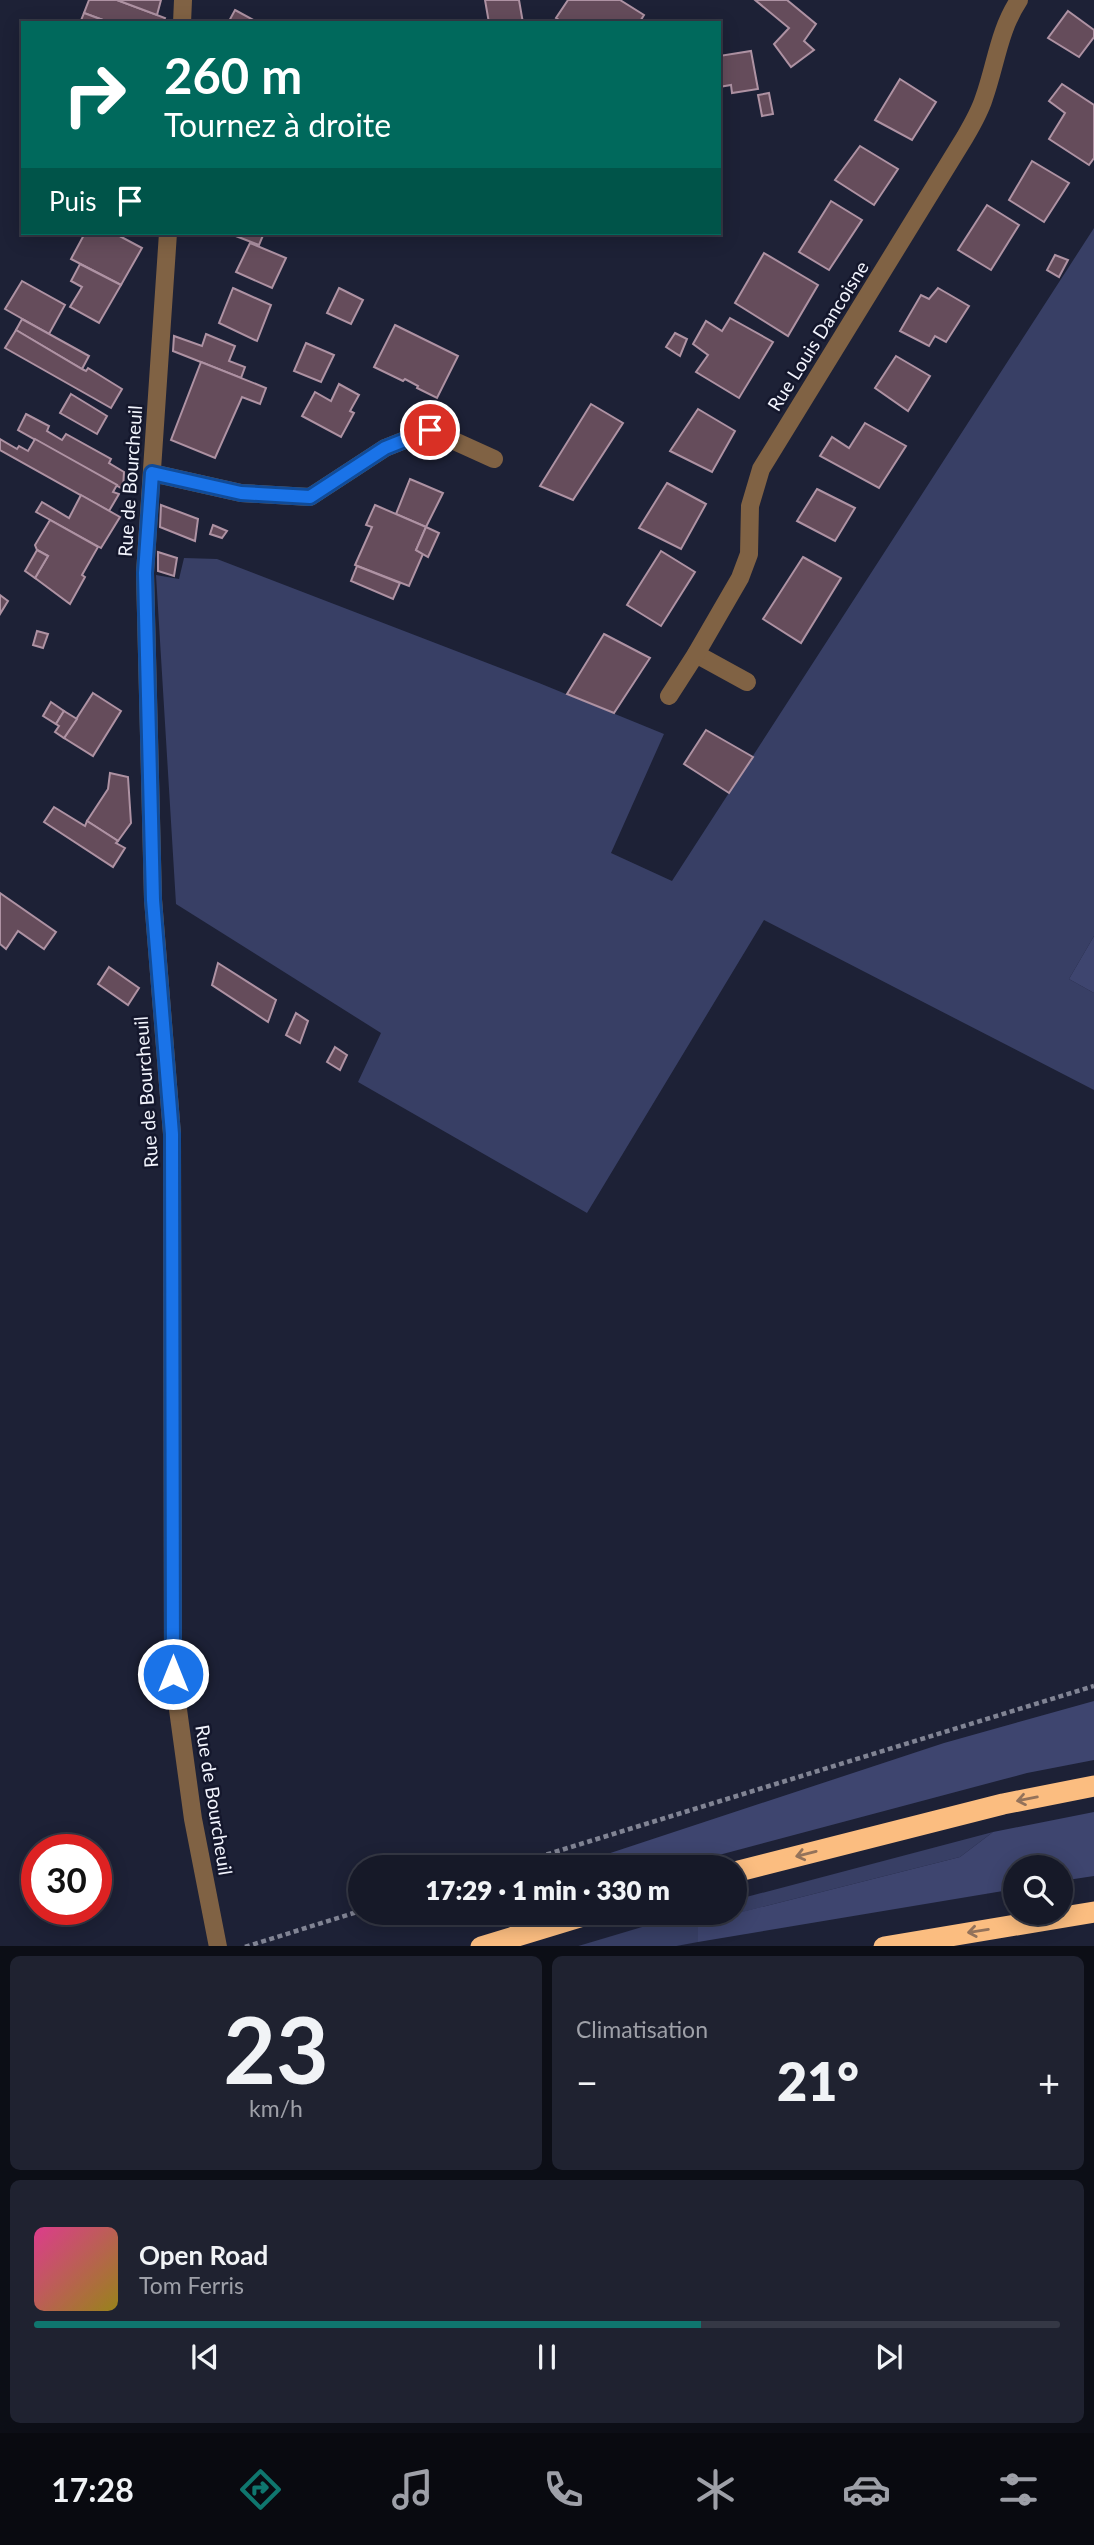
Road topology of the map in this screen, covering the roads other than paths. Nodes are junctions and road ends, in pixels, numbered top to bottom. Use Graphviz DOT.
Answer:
graph roads {
  1 [pos="183,0"];
  2 [pos="1019,0"];
  3 [pos="182,21"];
  4 [pos="168,235"];
  5 [pos="494,458"];
  6 [pos="152,473"];
  7 [pos="696,654"];
  8 [pos="747,682"];
  9 [pos="669,696"];
  10 [pos="1094,1786"];
  11 [pos="747,1869"];
  12 [pos="1094,1912"];
  13 [pos="553,1925"];
  14 [pos="218,1946"];
  15 [pos="484,1946"];
  16 [pos="890,1946"];
  1 -- 3 [label="street"];
  2 -- 7 [label="street, Rue Louis Dancoisne"];
  4 -- 6 [label="street, Rue de Bourcheuil"];
  5 -- 6 [label="street"];
  6 -- 14 [label="street, Rue de Bourcheuil"];
  7 -- 8 [label="street"];
  7 -- 9 [label="street, Rue Louis Dancoisne"];
  10 -- 11 [label="highway, one-way"];
  12 -- 16 [label="highway, one-way"];
  13 -- 15 [label="highway"];
}
